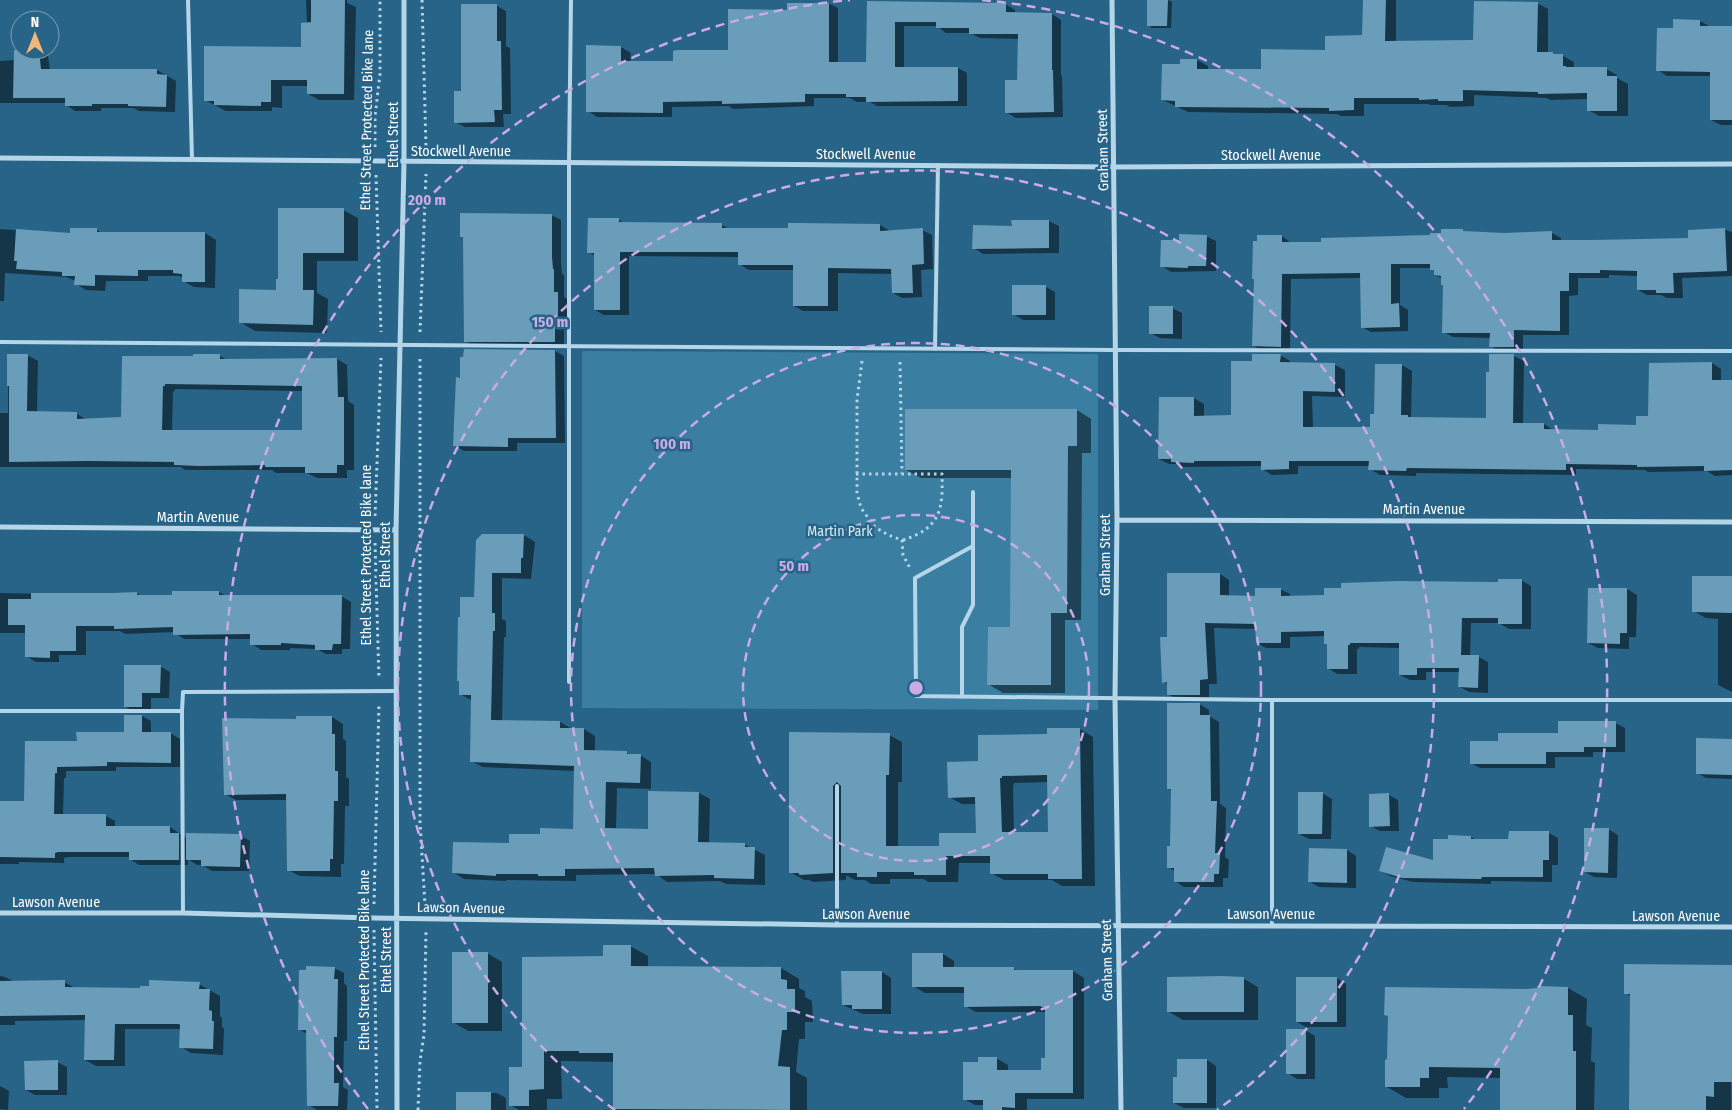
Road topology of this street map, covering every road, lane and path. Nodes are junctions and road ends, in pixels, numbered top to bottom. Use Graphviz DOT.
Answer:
graph roads {
  1 [pos="188,0"];
  2 [pos="380,0"];
  3 [pos="404,0"];
  4 [pos="422,0"];
  5 [pos="571,0"];
  6 [pos="1112,0"];
  7 [pos="0,158"];
  8 [pos="192,161"];
  9 [pos="375,162"];
  10 [pos="404,162"];
  11 [pos="426,162"];
  12 [pos="568,163"];
  13 [pos="1732,164"];
  14 [pos="938,165"];
  15 [pos="1114,167"];
  16 [pos="0,342"];
  17 [pos="381,345"];
  18 [pos="400,345"];
  19 [pos="420,346"];
  20 [pos="569,347"];
  21 [pos="864,348"];
  22 [pos="900,349"];
  23 [pos="935,349"];
  24 [pos="1114,350"];
  25 [pos="1732,351"];
  26 [pos="856,474"];
  27 [pos="902,474"];
  28 [pos="974,492"];
  29 [pos="1117,520"];
  30 [pos="1732,522"];
  31 [pos="0,527"];
  32 [pos="374,529"];
  33 [pos="396,530"];
  34 [pos="902,540"];
  35 [pos="973,546"];
  36 [pos="915,578"];
  37 [pos="569,682"];
  38 [pos="379,691"];
  39 [pos="397,691"];
  40 [pos="962,697"];
  41 [pos="1115,698"];
  42 [pos="1272,700"];
  43 [pos="1732,700"];
  44 [pos="0,711"];
  45 [pos="182,711"];
  46 [pos="837,786"];
  47 [pos="183,913"];
  48 [pos="0,914"];
  49 [pos="397,917"];
  50 [pos="373,918"];
  51 [pos="426,919"];
  52 [pos="837,925"];
  53 [pos="1118,925"];
  54 [pos="1272,926"];
  55 [pos="1732,927"];
  56 [pos="377,1110"];
  57 [pos="397,1110"];
  58 [pos="418,1110"];
  59 [pos="1121,1110"];
  1 -- 8 [label="lane"];
  2 -- 9 [label="path, Ethel Street Protected Bike lane"];
  3 -- 10 [label="street, Ethel Street"];
  4 -- 11 [label="path"];
  5 -- 12 [label="lane"];
  6 -- 15 [label="street, Graham Street"];
  7 -- 8 [label="street, Stockwell Avenue"];
  8 -- 9 [label="street, Stockwell Avenue"];
  9 -- 10 [label="street, Stockwell Avenue"];
  9 -- 17 [label="path, Ethel Street Protected Bike lane"];
  10 -- 11 [label="street, Stockwell Avenue"];
  10 -- 18 [label="street, Ethel Street"];
  11 -- 12 [label="street, Stockwell Avenue"];
  11 -- 19 [label="path"];
  12 -- 14 [label="street, Stockwell Avenue"];
  12 -- 20 [label="lane"];
  13 -- 15 [label="street, Stockwell Avenue"];
  14 -- 15 [label="street, Stockwell Avenue"];
  14 -- 23 [label="lane"];
  15 -- 24 [label="street, Graham Street"];
  16 -- 17 [label="lane"];
  17 -- 18 [label="lane"];
  17 -- 32 [label="path, Ethel Street Protected Bike lane"];
  18 -- 19 [label="lane"];
  18 -- 33 [label="street, Ethel Street"];
  19 -- 20 [label="lane"];
  19 -- 51 [label="path"];
  20 -- 21 [label="lane"];
  20 -- 37 [label="lane"];
  21 -- 22 [label="lane"];
  21 -- 26 [label="path"];
  22 -- 23 [label="lane"];
  22 -- 27 [label="path"];
  23 -- 24 [label="lane"];
  24 -- 25 [label="lane"];
  24 -- 29 [label="street, Graham Street"];
  26 -- 27 [label="path"];
  26 -- 34 [label="path"];
  27 -- 34 [label="path"];
  28 -- 35 [label="lane"];
  29 -- 30 [label="street, Martin Avenue"];
  29 -- 41 [label="street, Graham Street"];
  31 -- 32 [label="street, Martin Avenue"];
  32 -- 33 [label="street, Martin Avenue"];
  32 -- 38 [label="path, Ethel Street Protected Bike lane"];
  33 -- 39 [label="street, Ethel Street"];
  34 -- 36 [label="path"];
  35 -- 36 [label="lane"];
  35 -- 40 [label="lane"];
  36 -- 40 [label="lane"];
  38 -- 39 [label="lane"];
  38 -- 45 [label="lane"];
  38 -- 50 [label="path, Ethel Street Protected Bike lane"];
  39 -- 49 [label="street, Ethel Street"];
  40 -- 41 [label="lane"];
  41 -- 42 [label="lane"];
  41 -- 53 [label="street, Graham Street"];
  42 -- 43 [label="lane"];
  42 -- 54 [label="lane"];
  44 -- 45 [label="lane"];
  45 -- 47 [label="lane"];
  46 -- 52 [label="lane"];
  47 -- 48 [label="street, Lawson Avenue"];
  47 -- 50 [label="street, Lawson Avenue"];
  49 -- 50 [label="street, Lawson Avenue"];
  49 -- 51 [label="street, Lawson Avenue"];
  49 -- 57 [label="street, Ethel Street"];
  50 -- 56 [label="path, Ethel Street Protected Bike lane"];
  51 -- 52 [label="street, Lawson Avenue"];
  51 -- 58 [label="path"];
  52 -- 53 [label="street, Lawson Avenue"];
  53 -- 54 [label="street, Lawson Avenue"];
  53 -- 59 [label="street, Graham Street"];
  54 -- 55 [label="street, Lawson Avenue"];
}
